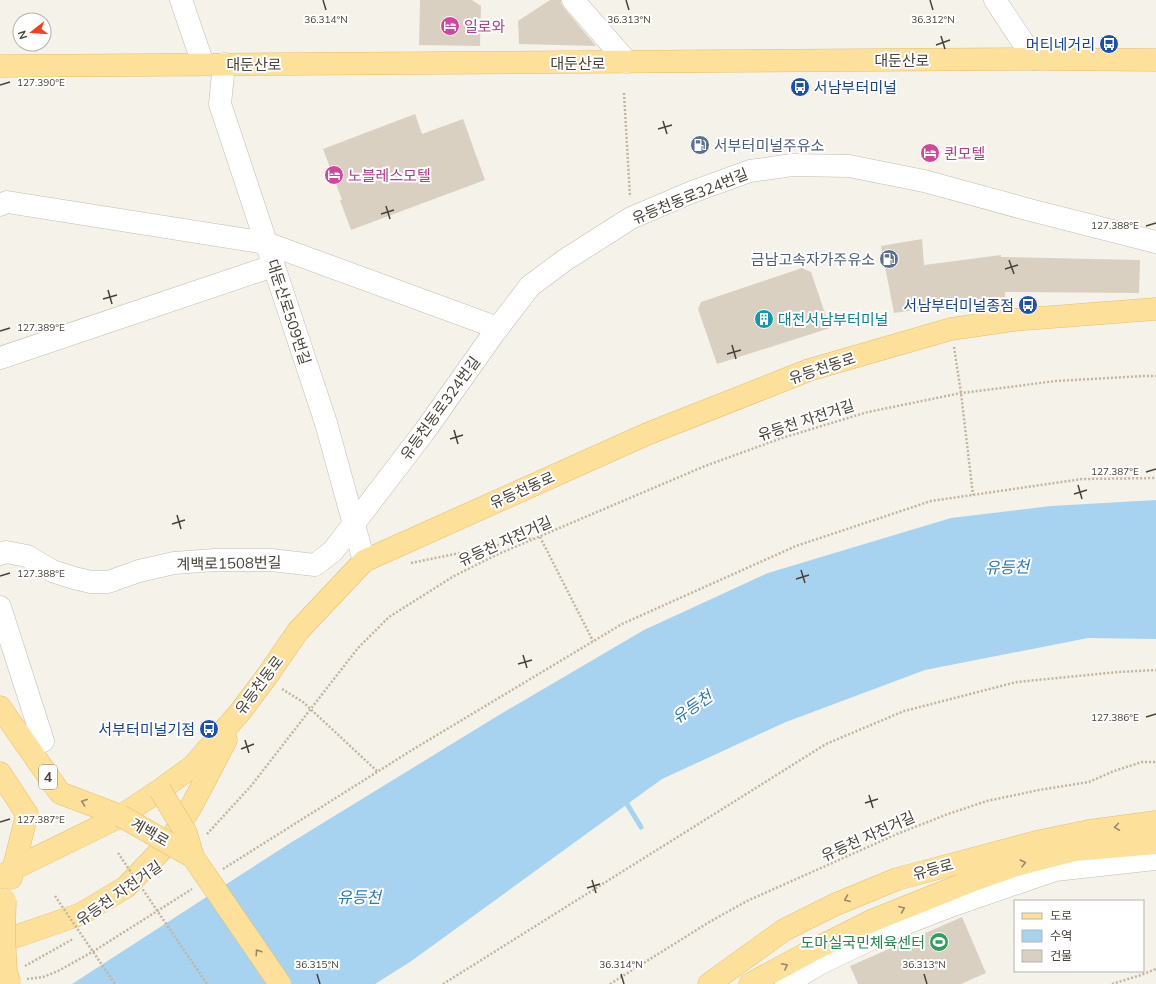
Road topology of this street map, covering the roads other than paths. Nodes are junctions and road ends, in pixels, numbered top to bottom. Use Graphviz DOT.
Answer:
graph roads {
  1 [pos="181,0"];
  2 [pos="573,0"];
  3 [pos="995,0"];
  4 [pos="1034,59"];
  5 [pos="1156,60"];
  6 [pos="627,62"];
  7 [pos="214,64"];
  8 [pos="0,66"];
  9 [pos="0,205"];
  10 [pos="1156,242"];
  11 [pos="266,243"];
  12 [pos="273,266"];
  13 [pos="1156,309"];
  14 [pos="498,328"];
  15 [pos="0,358"];
  16 [pos="353,523"];
  17 [pos="0,554"];
  18 [pos="364,561"];
  19 [pos="0,607"];
  20 [pos="0,707"];
  21 [pos="240,712"];
  22 [pos="43,741"];
  23 [pos="0,773"];
  24 [pos="160,790"];
  25 [pos="121,816"];
  26 [pos="1156,822"];
  27 [pos="1156,843"];
  28 [pos="198,848"];
  29 [pos="1099,856"];
  30 [pos="1156,859"];
  31 [pos="6,874"];
  32 [pos="0,942"];
  33 [pos="729,969"];
  34 [pos="17,978"];
  35 [pos="280,984"];
  36 [pos="698,984"];
  37 [pos="709,984"];
  38 [pos="750,984"];
  39 [pos="786,984"];
  1 -- 7 [label="street"];
  2 -- 6 [label="street"];
  3 -- 4 [label="street"];
  4 -- 5 [label="main road, 대둔산로"];
  4 -- 6 [label="main road, 대둔산로"];
  6 -- 7 [label="main road, 대둔산로"];
  7 -- 8 [label="main road, 대둔산로"];
  7 -- 11 [label="street, 대둔산로509번길"];
  9 -- 11 [label="street"];
  10 -- 14 [label="street, 유등천동로324번길"];
  11 -- 12 [label="street, 대둔산로509번길"];
  11 -- 14 [label="street"];
  12 -- 15 [label="street"];
  12 -- 16 [label="street, 대둔산로509번길"];
  13 -- 18 [label="main road, 유등천동로"];
  14 -- 16 [label="street, 유등천동로324번길"];
  16 -- 17 [label="street, 계백로1508번길"];
  16 -- 18 [label="street, 대둔산로509번길"];
  18 -- 21 [label="main road, 유등천동로"];
  19 -- 22 [label="street"];
  25 -- 20 [label="main road, 계백로 / 4, one-way"];
  21 -- 24 [label="main road, 유등천동로"];
  21 -- 32 [label="main road"];
  23 -- 31 [label="main road"];
  24 -- 25 [label="main road, 유등천동로"];
  24 -- 28 [label="main road, bridge"];
  25 -- 28 [label="main road, 계백로 / 4, bridge"];
  25 -- 31 [label="main road, 유등천동로"];
  26 -- 33 [label="main road, 유등로, one-way"];
  27 -- 29 [label="main road, 유등로"];
  35 -- 28 [label="main road, 계백로 / 4, one-way, bridge"];
  29 -- 30 [label="street"];
  38 -- 29 [label="main road, 유등로, one-way"];
  29 -- 39 [label="street"];
  31 -- 34 [label="main road, bridge"];
  33 -- 36 [label="main road"];
  33 -- 37 [label="main road"];
}
